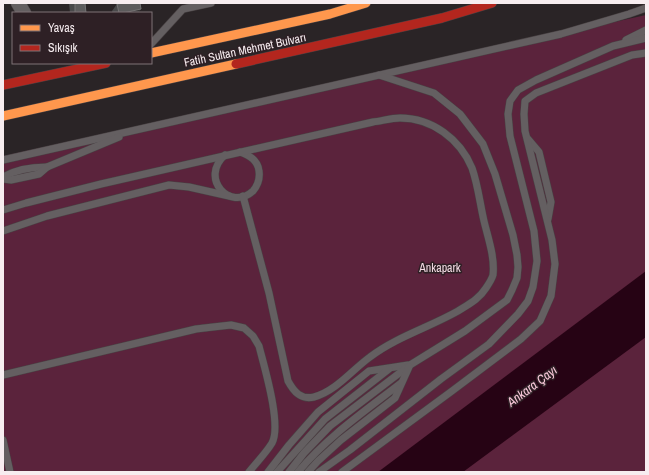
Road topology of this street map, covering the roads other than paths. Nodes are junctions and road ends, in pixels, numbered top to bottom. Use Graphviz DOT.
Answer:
graph roads {
  1 [pos="18,3"];
  2 [pos="211,3"];
  3 [pos="342,3"];
  4 [pos="366,3"];
  5 [pos="492,3"];
  6 [pos="351,7"];
  7 [pos="646,8"];
  8 [pos="23,12"];
  9 [pos="646,30"];
  10 [pos="646,38"];
  11 [pos="152,43"];
  12 [pos="614,46"];
  13 [pos="152,53"];
  14 [pos="646,53"];
  15 [pos="97,64"];
  16 [pos="59,68"];
  17 [pos="379,75"];
  18 [pos="5,83"];
  19 [pos="3,116"];
  20 [pos="139,129"];
  21 [pos="240,152"];
  22 [pos="226,155"];
  23 [pos="3,160"];
  24 [pos="3,178"];
  25 [pos="229,196"];
  26 [pos="243,196"];
  27 [pos="3,210"];
  28 [pos="3,231"];
  29 [pos="410,365"];
  30 [pos="391,368"];
  31 [pos="3,375"];
  32 [pos="402,382"];
  33 [pos="3,440"];
  34 [pos="10,472"];
  35 [pos="249,472"];
  36 [pos="268,472"];
  37 [pos="277,472"];
  38 [pos="289,472"];
  39 [pos="298,472"];
  40 [pos="308,472"];
  41 [pos="319,472"];
  42 [pos="342,472"];
  1 -- 8 [label="street"];
  2 -- 11 [label="lane"];
  3 -- 6 [label="lane"];
  4 -- 6 [label="highway, Fatih Sultan Mehmet Bulvarı"];
  5 -- 19 [label="highway, Fatih Sultan Mehmet Bulvarı"];
  6 -- 13 [label="highway, Fatih Sultan Mehmet Bulvarı"];
  7 -- 17 [label="lane"];
  9 -- 12 [label="lane"];
  10 -- 12 [label="lane"];
  12 -- 41 [label="lane"];
  14 -- 42 [label="lane"];
  15 -- 16 [label="highway"];
  16 -- 18 [label="highway"];
  17 -- 20 [label="lane"];
  17 -- 29 [label="lane"];
  20 -- 23 [label="lane"];
  20 -- 24 [label="lane"];
  21 -- 22 [label="lane"];
  21 -- 26 [label="lane"];
  21 -- 26 [label="lane"];
  22 -- 25 [label="lane"];
  22 -- 27 [label="lane"];
  25 -- 26 [label="lane"];
  25 -- 28 [label="lane"];
  29 -- 30 [label="lane"];
  29 -- 32 [label="lane"];
  29 -- 38 [label="lane"];
  30 -- 36 [label="lane"];
  30 -- 37 [label="lane"];
  31 -- 35 [label="lane"];
  32 -- 39 [label="lane"];
  32 -- 40 [label="lane"];
  33 -- 34 [label="lane"];
}
